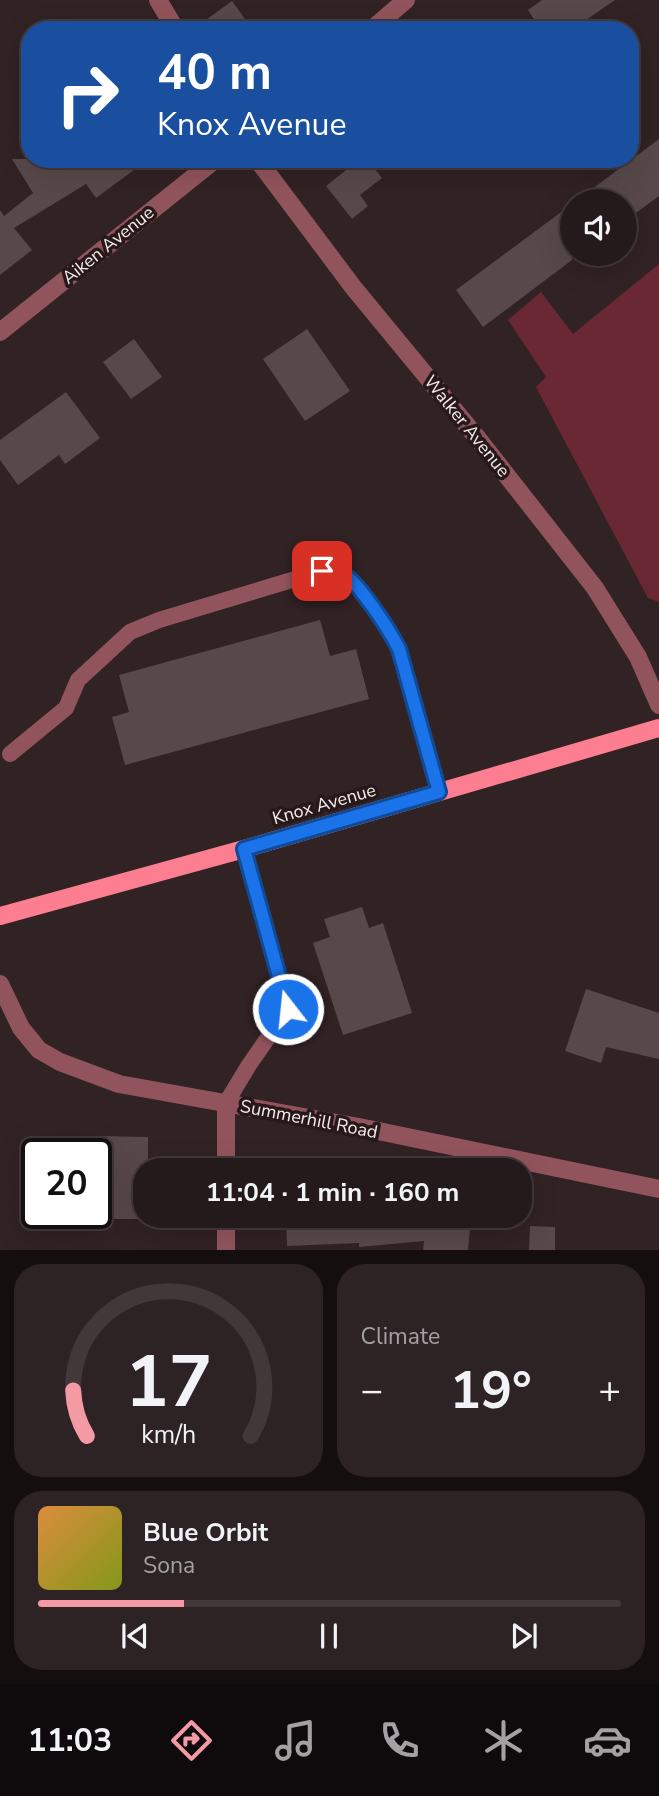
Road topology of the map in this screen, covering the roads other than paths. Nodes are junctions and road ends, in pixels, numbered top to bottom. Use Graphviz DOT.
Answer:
graph roads {
  1 [pos="158,0"];
  2 [pos="406,0"];
  3 [pos="171,21"];
  4 [pos="382,21"];
  5 [pos="205,168"];
  6 [pos="264,168"];
  7 [pos="0,332"];
  8 [pos="659,705"];
  9 [pos="659,729"];
  10 [pos="10,754"];
  11 [pos="439,792"];
  12 [pos="244,849"];
  13 [pos="0,916"];
  14 [pos="0,984"];
  15 [pos="226,1103"];
  16 [pos="226,1158"];
  17 [pos="659,1189"];
  18 [pos="226,1228"];
  19 [pos="226,1250"];
  1 -- 3 [label="street"];
  2 -- 4 [label="street"];
  5 -- 7 [label="street, Aiken Avenue"];
  6 -- 8 [label="street, Walker Avenue"];
  9 -- 11 [label="main road, Knox Avenue"];
  10 -- 11 [label="lane"];
  11 -- 12 [label="main road, Knox Avenue"];
  12 -- 13 [label="main road, Knox Avenue"];
  12 -- 15 [label="lane"];
  14 -- 15 [label="street, Summerhill Road"];
  15 -- 16 [label="street"];
  15 -- 17 [label="street, Summerhill Road"];
  18 -- 19 [label="street"];
}
